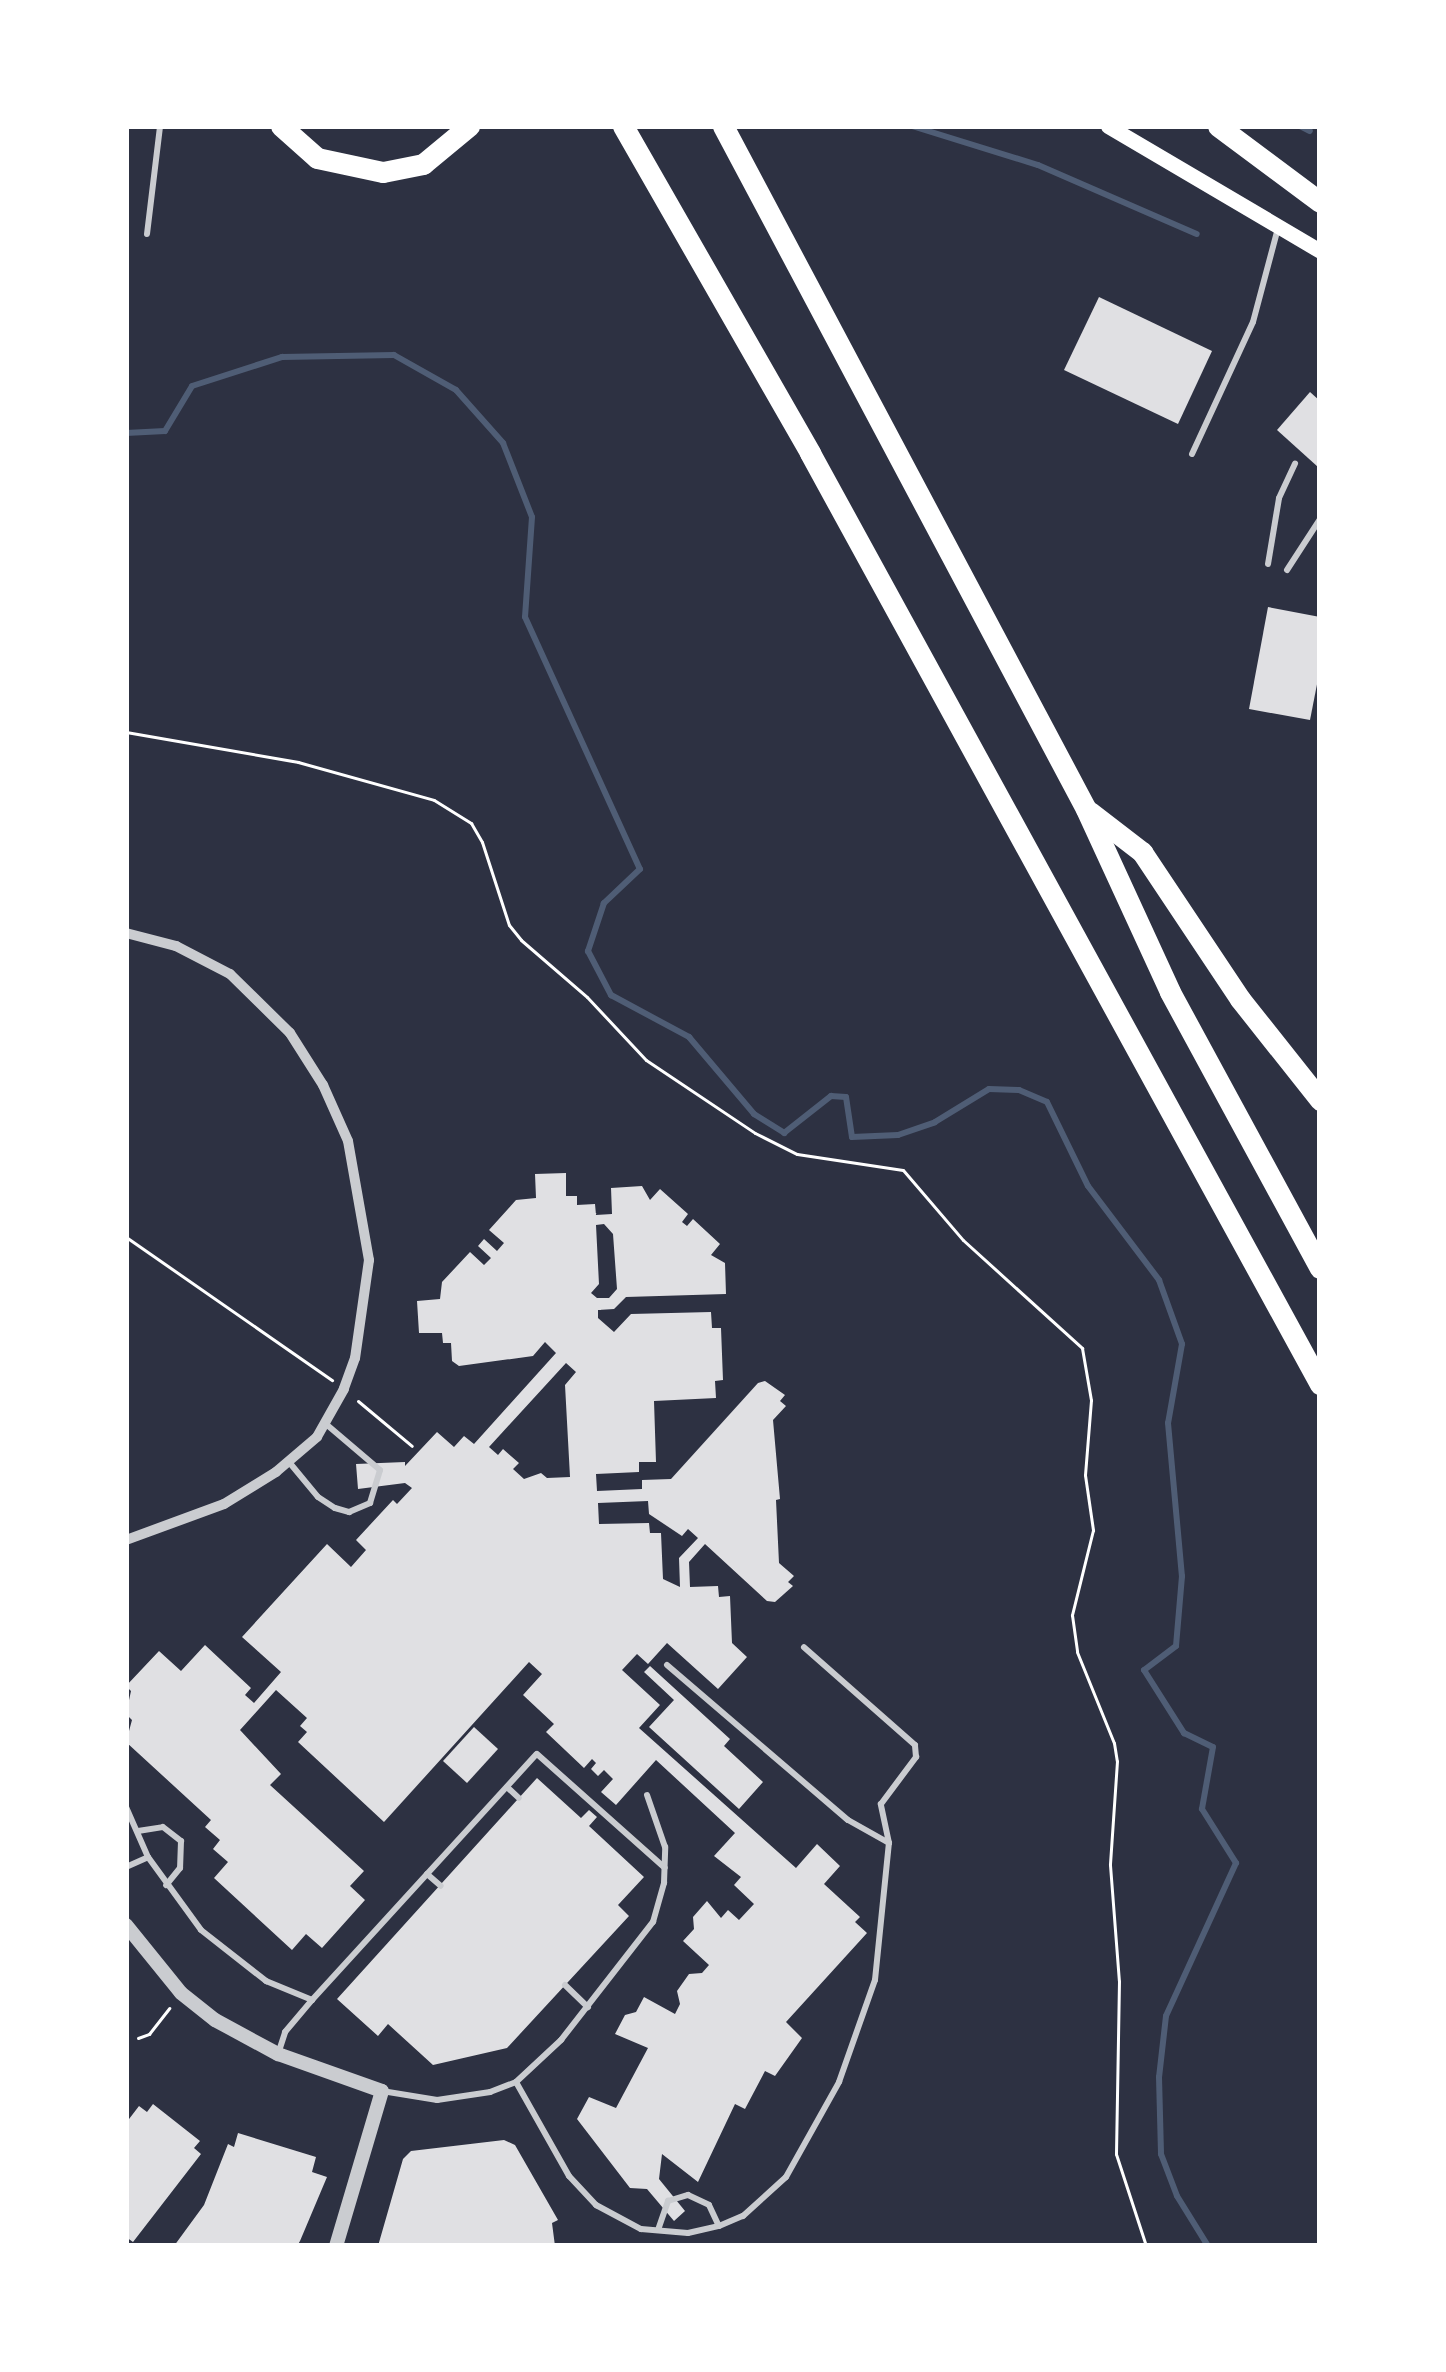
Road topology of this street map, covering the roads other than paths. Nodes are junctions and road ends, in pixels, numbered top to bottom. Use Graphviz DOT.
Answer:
graph roads {
  1 [pos="160,126"];
  2 [pos="281,126"];
  3 [pos="469,126"];
  4 [pos="623,126"];
  5 [pos="723,126"];
  6 [pos="1108,126"];
  7 [pos="1218,126"];
  8 [pos="1320,202"];
  9 [pos="1279,225"];
  10 [pos="147,234"];
  11 [pos="1320,251"];
  12 [pos="1192,454"];
  13 [pos="1295,464"];
  14 [pos="1320,519"];
  15 [pos="1268,564"];
  16 [pos="1287,570"];
  17 [pos="1086,809"];
  18 [pos="126,933"];
  19 [pos="1320,1100"];
  20 [pos="1320,1268"];
  21 [pos="1320,1384"];
  22 [pos="326,1424"];
  23 [pos="290,1462"];
  24 [pos="126,1540"];
  25 [pos="803,1647"];
  26 [pos="668,1665"];
  27 [pos="507,1786"];
  28 [pos="647,1795"];
  29 [pos="519,1798"];
  30 [pos="126,1807"];
  31 [pos="136,1832"];
  32 [pos="889,1843"];
  33 [pos="148,1857"];
  34 [pos="126,1867"];
  35 [pos="665,1868"];
  36 [pos="427,1874"];
  37 [pos="166,1886"];
  38 [pos="441,1886"];
  39 [pos="126,1925"];
  40 [pos="565,1985"];
  41 [pos="312,2000"];
  42 [pos="588,2007"];
  43 [pos="278,2054"];
  44 [pos="515,2082"];
  45 [pos="382,2091"];
  46 [pos="719,2226"];
  47 [pos="658,2230"];
  48 [pos="336,2246"];
  1 -- 10 [label="lane"];
  2 -- 3 [label="highway"];
  4 -- 21 [label="highway"];
  5 -- 17 [label="highway"];
  6 -- 9 [label="main road"];
  7 -- 8 [label="highway"];
  9 -- 11 [label="main road"];
  9 -- 12 [label="lane"];
  13 -- 15 [label="lane"];
  14 -- 16 [label="lane"];
  17 -- 19 [label="highway"];
  17 -- 20 [label="highway"];
  18 -- 22 [label="street"];
  22 -- 23 [label="street"];
  22 -- 23 [label="lane"];
  23 -- 24 [label="street"];
  25 -- 32 [label="lane"];
  26 -- 32 [label="lane"];
  27 -- 29 [label="lane"];
  27 -- 35 [label="lane"];
  27 -- 36 [label="lane"];
  28 -- 35 [label="lane"];
  30 -- 31 [label="lane"];
  31 -- 33 [label="lane"];
  31 -- 37 [label="lane"];
  32 -- 46 [label="lane"];
  33 -- 34 [label="lane"];
  33 -- 37 [label="lane"];
  35 -- 42 [label="lane"];
  36 -- 38 [label="lane"];
  36 -- 41 [label="lane"];
  37 -- 41 [label="lane"];
  39 -- 43 [label="street"];
  40 -- 42 [label="lane"];
  41 -- 43 [label="lane"];
  42 -- 44 [label="lane"];
  43 -- 45 [label="street"];
  44 -- 45 [label="lane"];
  44 -- 47 [label="lane"];
  45 -- 48 [label="street"];
  46 -- 47 [label="lane"];
  46 -- 47 [label="lane"];
}
